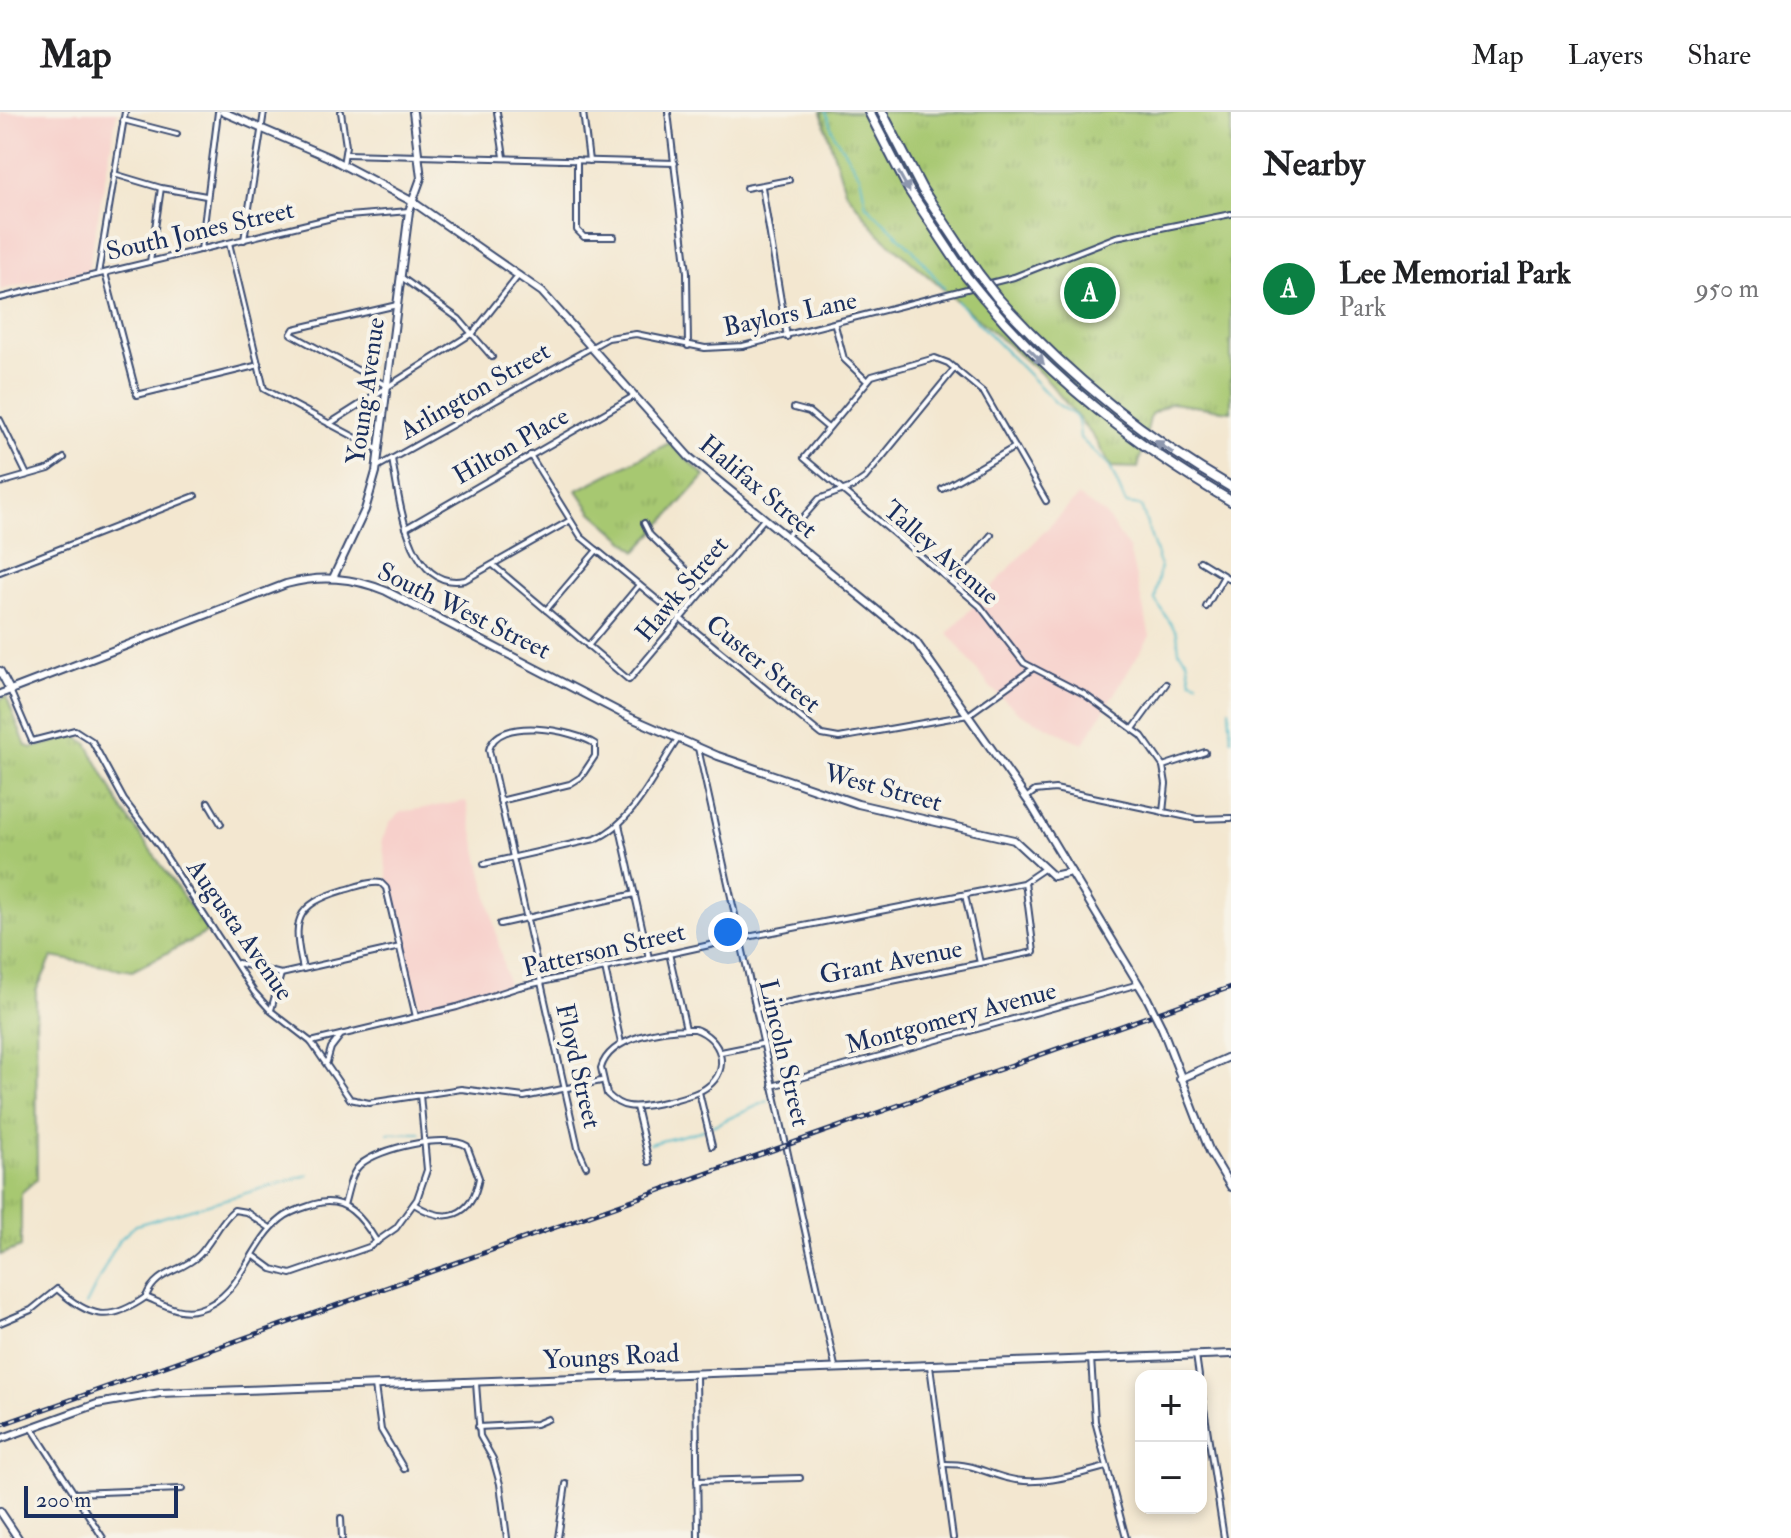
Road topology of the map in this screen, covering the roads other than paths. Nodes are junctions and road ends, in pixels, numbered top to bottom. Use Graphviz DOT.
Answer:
graph roads {
  1 [pos="125,112"];
  2 [pos="220,112"];
  3 [pos="264,112"];
  4 [pos="341,112"];
  5 [pos="413,112"];
  6 [pos="497,112"];
  7 [pos="583,112"];
  8 [pos="668,112"];
  9 [pos="869,112"];
  10 [pos="882,112"];
  11 [pos="123,120"];
  12 [pos="262,129"];
  13 [pos="177,134"];
  14 [pos="346,154"];
  15 [pos="419,156"];
  16 [pos="504,158"];
  17 [pos="577,160"];
  18 [pos="589,161"];
  19 [pos="675,163"];
  20 [pos="343,165"];
  21 [pos="114,174"];
  22 [pos="789,180"];
  23 [pos="762,187"];
  24 [pos="161,188"];
  25 [pos="746,188"];
  26 [pos="206,196"];
  27 [pos="413,202"];
  28 [pos="409,211"];
  29 [pos="1231,214"];
  30 [pos="614,237"];
  31 [pos="244,240"];
  32 [pos="229,243"];
  33 [pos="201,250"];
  34 [pos="150,262"];
  35 [pos="105,273"];
  36 [pos="98,274"];
  37 [pos="519,275"];
  38 [pos="401,277"];
  39 [pos="0,298"];
  40 [pos="398,305"];
  41 [pos="835,325"];
  42 [pos="474,332"];
  43 [pos="787,337"];
  44 [pos="592,346"];
  45 [pos="688,346"];
  46 [pos="492,357"];
  47 [pos="259,365"];
  48 [pos="955,368"];
  49 [pos="867,381"];
  50 [pos="387,386"];
  51 [pos="634,396"];
  52 [pos="794,408"];
  53 [pos="0,420"];
  54 [pos="329,424"];
  55 [pos="828,428"];
  56 [pos="1015,447"];
  57 [pos="379,450"];
  58 [pos="530,455"];
  59 [pos="64,458"];
  60 [pos="392,459"];
  61 [pos="377,467"];
  62 [pos="27,475"];
  63 [pos="0,483"];
  64 [pos="1231,487"];
  65 [pos="942,489"];
  66 [pos="841,492"];
  67 [pos="195,496"];
  68 [pos="1046,501"];
  69 [pos="1231,501"];
  70 [pos="764,519"];
  71 [pos="569,521"];
  72 [pos="644,523"];
  73 [pos="406,528"];
  74 [pos="991,535"];
  75 [pos="786,537"];
  76 [pos="597,550"];
  77 [pos="1200,561"];
  78 [pos="493,565"];
  79 [pos="0,572"];
  80 [pos="1224,576"];
  81 [pos="333,578"];
  82 [pos="1231,580"];
  83 [pos="952,582"];
  84 [pos="639,585"];
  85 [pos="706,589"];
  86 [pos="1206,607"];
  87 [pos="546,610"];
  88 [pos="680,619"];
  89 [pos="588,646"];
  90 [pos="1032,669"];
  91 [pos="0,671"];
  92 [pos="1166,684"];
  93 [pos="10,690"];
  94 [pos="0,694"];
  95 [pos="968,715"];
  96 [pos="1133,729"];
  97 [pos="678,739"];
  98 [pos="698,748"];
  99 [pos="1205,752"];
  100 [pos="1163,766"];
  101 [pos="1026,798"];
  102 [pos="500,801"];
  103 [pos="208,802"];
  104 [pos="1163,812"];
  105 [pos="1231,818"];
  106 [pos="221,824"];
  107 [pos="619,824"];
  108 [pos="513,858"];
  109 [pos="484,864"];
  110 [pos="1045,868"];
  111 [pos="1071,872"];
  112 [pos="1025,882"];
  113 [pos="635,894"];
  114 [pos="965,895"];
  115 [pos="526,918"];
  116 [pos="500,924"];
  117 [pos="739,939"];
  118 [pos="400,947"];
  119 [pos="669,953"];
  120 [pos="649,958"];
  121 [pos="235,962"];
  122 [pos="980,963"];
  123 [pos="605,968"];
  124 [pos="303,969"];
  125 [pos="281,974"];
  126 [pos="541,982"];
  127 [pos="1139,984"];
  128 [pos="755,1009"];
  129 [pos="271,1011"];
  130 [pos="416,1017"];
  131 [pos="686,1029"];
  132 [pos="343,1034"];
  133 [pos="311,1042"];
  134 [pos="621,1043"];
  135 [pos="762,1044"];
  136 [pos="721,1052"];
  137 [pos="1231,1056"];
  138 [pos="327,1064"];
  139 [pos="1180,1079"];
  140 [pos="601,1081"];
  141 [pos="772,1086"];
  142 [pos="565,1089"];
  143 [pos="699,1092"];
  144 [pos="420,1095"];
  145 [pos="636,1107"];
  146 [pos="427,1144"];
  147 [pos="712,1146"];
  148 [pos="649,1162"];
  149 [pos="586,1166"];
  150 [pos="1231,1187"];
  151 [pos="414,1204"];
  152 [pos="344,1205"];
  153 [pos="271,1229"];
  154 [pos="377,1242"];
  155 [pos="253,1255"];
  156 [pos="146,1297"];
  157 [pos="0,1323"];
  158 [pos="1231,1354"];
  159 [pos="1196,1355"];
  160 [pos="1091,1358"];
  161 [pos="929,1363"];
  162 [pos="835,1366"];
  163 [pos="1198,1370"];
  164 [pos="696,1373"];
  165 [pos="476,1383"];
  166 [pos="375,1386"];
  167 [pos="548,1419"];
  168 [pos="478,1427"];
  169 [pos="32,1428"];
  170 [pos="1207,1428"];
  171 [pos="0,1439"];
  172 [pos="945,1464"];
  173 [pos="1106,1467"];
  174 [pos="404,1469"];
  175 [pos="800,1478"];
  176 [pos="697,1481"];
  177 [pos="566,1484"];
  178 [pos="182,1489"];
  179 [pos="74,1493"];
  180 [pos="0,1512"];
  181 [pos="341,1518"];
  182 [pos="18,1538"];
  183 [pos="103,1538"];
  184 [pos="342,1538"];
  185 [pos="507,1538"];
  186 [pos="558,1538"];
  187 [pos="698,1538"];
  188 [pos="953,1538"];
  189 [pos="1126,1538"];
  190 [pos="1224,1538"];
  1 -- 11 [label="street"];
  2 -- 12 [label="street, Halifax Street"];
  2 -- 26 [label="street"];
  3 -- 12 [label="street"];
  4 -- 14 [label="street"];
  5 -- 15 [label="street, Young Avenue"];
  6 -- 16 [label="street"];
  7 -- 18 [label="street"];
  8 -- 19 [label="street"];
  9 -- 69 [label="highway, one-way, bridge"];
  64 -- 10 [label="highway, one-way, bridge"];
  11 -- 13 [label="street"];
  11 -- 21 [label="street"];
  12 -- 20 [label="street, Halifax Street"];
  12 -- 31 [label="street"];
  14 -- 15 [label="street"];
  14 -- 20 [label="street"];
  15 -- 16 [label="street"];
  15 -- 27 [label="street, Young Avenue"];
  16 -- 17 [label="street"];
  17 -- 18 [label="street"];
  17 -- 30 [label="street"];
  18 -- 19 [label="street"];
  19 -- 45 [label="street"];
  20 -- 27 [label="street, Halifax Street"];
  21 -- 24 [label="street"];
  21 -- 36 [label="street"];
  22 -- 23 [label="street"];
  23 -- 25 [label="street"];
  23 -- 43 [label="street"];
  24 -- 26 [label="street"];
  24 -- 34 [label="street"];
  26 -- 33 [label="street"];
  27 -- 28 [label="street, Young Avenue"];
  27 -- 37 [label="street, Halifax Street"];
  28 -- 31 [label="street, South Jones Street"];
  28 -- 38 [label="street, Young Avenue"];
  29 -- 41 [label="street, Baylors Lane"];
  31 -- 32 [label="street, South Jones Street"];
  32 -- 33 [label="street, South Jones Street"];
  32 -- 47 [label="street, Arlington Street"];
  33 -- 34 [label="street, South Jones Street"];
  34 -- 35 [label="street, South Jones Street"];
  35 -- 36 [label="street, South Jones Street"];
  35 -- 47 [label="street"];
  36 -- 39 [label="street, South Jones Street"];
  37 -- 42 [label="street"];
  37 -- 44 [label="street, Halifax Street"];
  38 -- 40 [label="street, Young Avenue"];
  38 -- 42 [label="street"];
  40 -- 50 [label="street, Young Avenue"];
  40 -- 50 [label="street"];
  41 -- 43 [label="street, Baylors Lane"];
  41 -- 49 [label="street"];
  42 -- 46 [label="street"];
  42 -- 50 [label="street"];
  43 -- 45 [label="street, Baylors Lane"];
  44 -- 45 [label="street, Baylors Lane"];
  44 -- 51 [label="street, Halifax Street"];
  44 -- 60 [label="street, Arlington Street"];
  47 -- 54 [label="street, Arlington Street"];
  48 -- 49 [label="street"];
  48 -- 56 [label="street"];
  48 -- 66 [label="street"];
  49 -- 55 [label="street"];
  50 -- 54 [label="street"];
  50 -- 57 [label="street, Young Avenue"];
  51 -- 58 [label="street, Hilton Place"];
  51 -- 70 [label="street, Halifax Street"];
  52 -- 55 [label="street"];
  53 -- 62 [label="street"];
  54 -- 57 [label="street, Arlington Street"];
  55 -- 66 [label="street, Talley Avenue"];
  56 -- 65 [label="street"];
  56 -- 68 [label="street"];
  57 -- 61 [label="street, Young Avenue"];
  58 -- 71 [label="street, Custer Street"];
  58 -- 73 [label="street, Hilton Place"];
  59 -- 62 [label="street"];
  60 -- 61 [label="street, Arlington Street"];
  60 -- 73 [label="street"];
  61 -- 81 [label="street, Young Avenue"];
  62 -- 63 [label="street"];
  66 -- 75 [label="street"];
  66 -- 83 [label="street, Talley Avenue"];
  67 -- 79 [label="street"];
  70 -- 75 [label="street, Halifax Street"];
  70 -- 85 [label="street, Hawk Street"];
  71 -- 76 [label="street, Custer Street"];
  71 -- 78 [label="street"];
  72 -- 85 [label="street"];
  73 -- 78 [label="street"];
  74 -- 83 [label="street"];
  75 -- 95 [label="street, Halifax Street"];
  76 -- 84 [label="street, Custer Street"];
  76 -- 87 [label="street"];
  77 -- 80 [label="street"];
  78 -- 87 [label="street"];
  80 -- 82 [label="street"];
  80 -- 86 [label="street"];
  81 -- 93 [label="street, South West Street"];
  81 -- 97 [label="street, South West Street"];
  83 -- 90 [label="street, Talley Avenue"];
  84 -- 88 [label="street, Custer Street"];
  84 -- 89 [label="street"];
  85 -- 88 [label="street, Hawk Street"];
  87 -- 89 [label="street"];
  88 -- 89 [label="street, Hawk Street"];
  88 -- 95 [label="street, Custer Street"];
  90 -- 95 [label="street, Custer Street"];
  90 -- 96 [label="street, Talley Avenue"];
  91 -- 93 [label="street"];
  92 -- 96 [label="street"];
  93 -- 94 [label="street, South West Street"];
  93 -- 121 [label="street, Augusta Avenue"];
  95 -- 101 [label="street, Halifax Street"];
  96 -- 100 [label="street, Talley Avenue"];
  97 -- 98 [label="street, West Street"];
  97 -- 107 [label="street"];
  98 -- 110 [label="street, West Street"];
  98 -- 117 [label="street, Lincoln Street"];
  99 -- 100 [label="street"];
  100 -- 104 [label="street"];
  101 -- 104 [label="street"];
  101 -- 111 [label="street, Halifax Street"];
  102 -- 102 [label="street, Floyd Street"];
  102 -- 108 [label="street, Floyd Street"];
  103 -- 106 [label="street"];
  104 -- 105 [label="street"];
  107 -- 108 [label="street"];
  107 -- 113 [label="street"];
  108 -- 109 [label="street"];
  108 -- 115 [label="street, Floyd Street"];
  110 -- 111 [label="street"];
  110 -- 112 [label="street, Patterson Street"];
  111 -- 127 [label="street, Halifax Street"];
  112 -- 114 [label="street, Patterson Street"];
  112 -- 122 [label="street, Grant Avenue"];
  113 -- 115 [label="street"];
  113 -- 120 [label="street"];
  114 -- 117 [label="street, Patterson Street"];
  114 -- 122 [label="street"];
  115 -- 116 [label="street"];
  115 -- 126 [label="street, Floyd Street"];
  117 -- 119 [label="street, Patterson Street"];
  117 -- 128 [label="street, Lincoln Street"];
  118 -- 124 [label="street"];
  118 -- 124 [label="street"];
  118 -- 130 [label="street"];
  119 -- 120 [label="street, Patterson Street"];
  119 -- 131 [label="street"];
  120 -- 123 [label="street, Patterson Street"];
  121 -- 125 [label="street"];
  121 -- 129 [label="street, Augusta Avenue"];
  122 -- 128 [label="street, Grant Avenue"];
  123 -- 126 [label="street, Patterson Street"];
  123 -- 134 [label="street"];
  124 -- 125 [label="street"];
  125 -- 129 [label="street"];
  126 -- 130 [label="street, Patterson Street"];
  126 -- 142 [label="street, Floyd Street"];
  127 -- 139 [label="street, Halifax Street, bridge"];
  127 -- 141 [label="street, Montgomery Avenue"];
  128 -- 135 [label="street, Lincoln Street"];
  129 -- 133 [label="street, Augusta Avenue"];
  130 -- 132 [label="street, Patterson Street"];
  131 -- 134 [label="street"];
  131 -- 136 [label="street"];
  132 -- 133 [label="street, Patterson Street"];
  132 -- 138 [label="street"];
  133 -- 138 [label="street, Augusta Avenue"];
  134 -- 140 [label="street"];
  135 -- 136 [label="street"];
  135 -- 141 [label="street, Lincoln Street"];
  136 -- 143 [label="street"];
  137 -- 139 [label="street"];
  138 -- 144 [label="street, Augusta Avenue"];
  139 -- 150 [label="street, Halifax Street"];
  140 -- 142 [label="street, Augusta Avenue"];
  140 -- 145 [label="street"];
  141 -- 162 [label="street, Lincoln Street"];
  142 -- 144 [label="street, Augusta Avenue"];
  142 -- 149 [label="street, Floyd Street"];
  143 -- 145 [label="street"];
  143 -- 147 [label="street"];
  144 -- 146 [label="street"];
  145 -- 148 [label="street"];
  146 -- 151 [label="street"];
  146 -- 151 [label="street"];
  146 -- 152 [label="street"];
  151 -- 154 [label="street"];
  152 -- 153 [label="street"];
  152 -- 154 [label="street"];
  153 -- 155 [label="street"];
  153 -- 156 [label="street"];
  154 -- 155 [label="street"];
  155 -- 156 [label="street"];
  156 -- 157 [label="street"];
  158 -- 159 [label="street, Youngs Road"];
  159 -- 160 [label="street, Youngs Road"];
  159 -- 163 [label="street"];
  160 -- 161 [label="street, Youngs Road"];
  160 -- 173 [label="street"];
  161 -- 162 [label="street, Youngs Road"];
  161 -- 172 [label="street"];
  162 -- 164 [label="street, Youngs Road"];
  164 -- 165 [label="street, Youngs Road"];
  164 -- 176 [label="street"];
  165 -- 166 [label="street, Youngs Road"];
  165 -- 168 [label="street"];
  166 -- 169 [label="street, Youngs Road"];
  166 -- 174 [label="street"];
  167 -- 168 [label="street"];
  168 -- 185 [label="street"];
  169 -- 171 [label="street, Youngs Road"];
  169 -- 179 [label="street"];
  170 -- 190 [label="street"];
  172 -- 173 [label="street"];
  172 -- 188 [label="street"];
  173 -- 189 [label="street"];
  175 -- 176 [label="street"];
  176 -- 187 [label="street"];
  177 -- 186 [label="street"];
  178 -- 179 [label="street"];
  179 -- 183 [label="street"];
  180 -- 182 [label="street"];
  181 -- 184 [label="street"];
}
